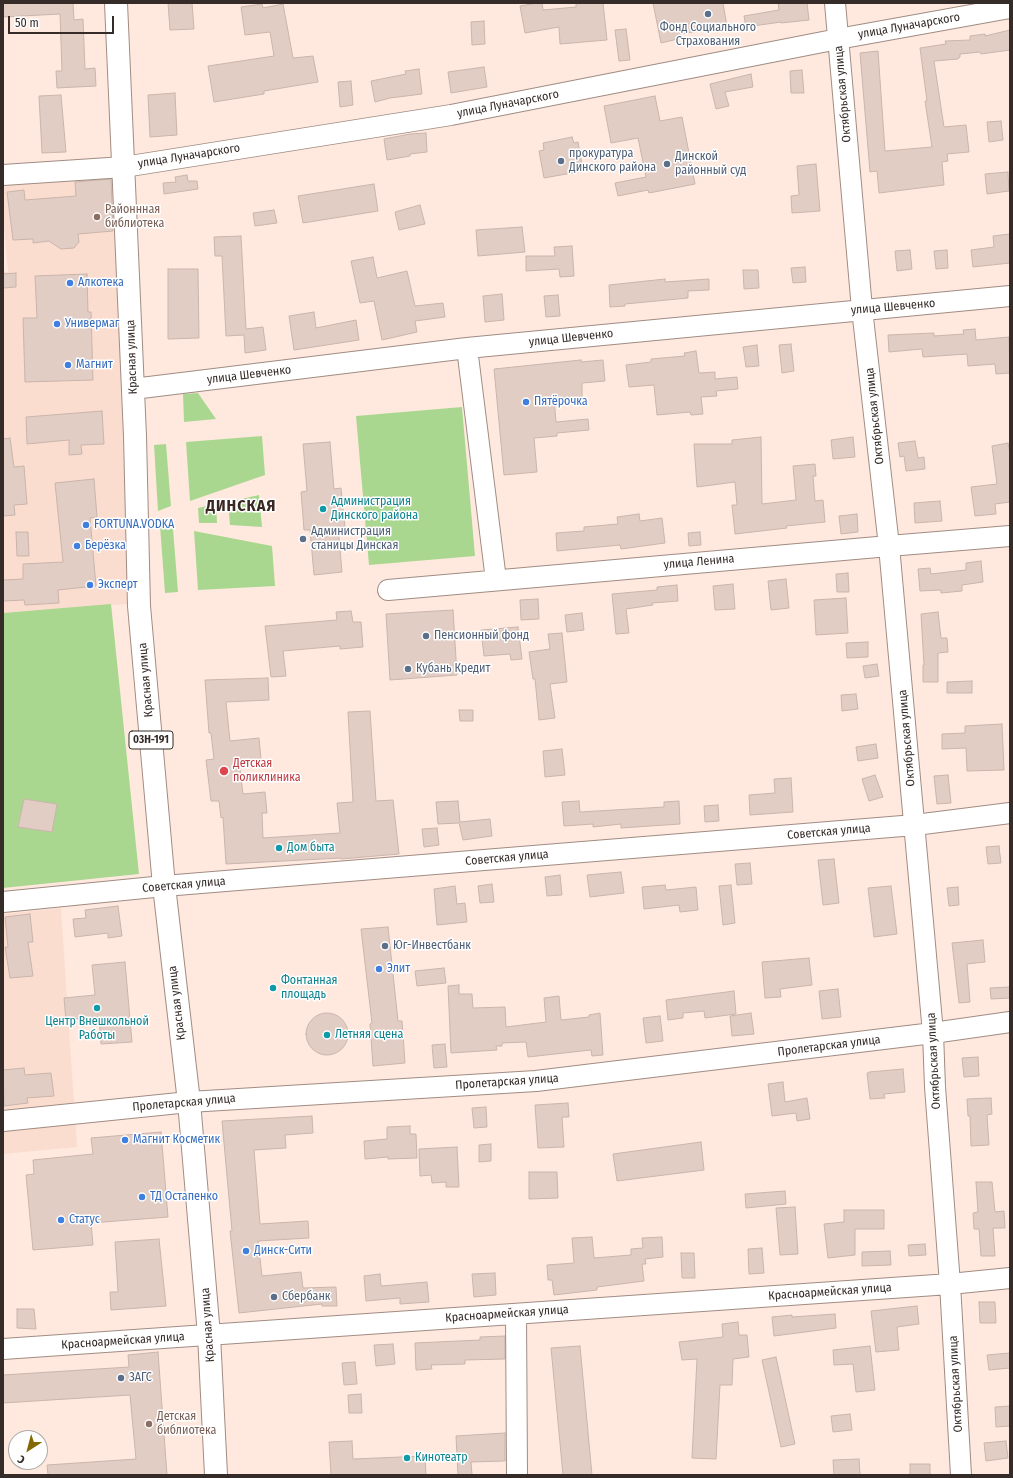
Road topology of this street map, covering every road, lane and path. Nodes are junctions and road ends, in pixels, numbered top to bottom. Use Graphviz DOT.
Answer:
graph roads {
  1 [pos="116,3"];
  2 [pos="835,3"];
  3 [pos="1010,8"];
  4 [pos="838,39"];
  5 [pos="124,166"];
  6 [pos="3,175"];
  7 [pos="1010,296"];
  8 [pos="862,310"];
  9 [pos="467,348"];
  10 [pos="133,389"];
  11 [pos="1010,536"];
  12 [pos="889,546"];
  13 [pos="496,580"];
  14 [pos="388,590"];
  15 [pos="1010,813"];
  16 [pos="915,825"];
  17 [pos="164,886"];
  18 [pos="3,902"];
  19 [pos="1010,1022"];
  20 [pos="933,1033"];
  21 [pos="188,1102"];
  22 [pos="3,1121"];
  23 [pos="1010,1278"];
  24 [pos="950,1284"];
  25 [pos="516,1314"];
  26 [pos="209,1335"];
  27 [pos="3,1349"];
  28 [pos="216,1475"];
  29 [pos="517,1475"];
  30 [pos="962,1475"];
  1 -- 5 [label="main road, Красная улица / 03Н-191"];
  2 -- 4 [label="street, Октябрьская улица"];
  3 -- 4 [label="street, улица Луначарского"];
  4 -- 5 [label="street, улица Луначарского"];
  4 -- 8 [label="street, Октябрьская улица"];
  5 -- 6 [label="street, улица Луначарского"];
  5 -- 10 [label="main road, Красная улица / 03Н-191"];
  7 -- 8 [label="street, улица Шевченко"];
  8 -- 9 [label="street, улица Шевченко"];
  8 -- 12 [label="street, Октябрьская улица"];
  9 -- 10 [label="street, улица Шевченко"];
  9 -- 13 [label="street"];
  10 -- 17 [label="main road, Красная улица / 03Н-191"];
  11 -- 12 [label="street, улица Ленина"];
  12 -- 13 [label="street, улица Ленина"];
  12 -- 16 [label="street, Октябрьская улица"];
  13 -- 14 [label="street, улица Ленина"];
  15 -- 16 [label="street, Советская улица"];
  16 -- 17 [label="street, Советская улица"];
  16 -- 20 [label="street, Октябрьская улица"];
  17 -- 18 [label="street, Советская улица"];
  17 -- 21 [label="main road, Красная улица / 03Н-191"];
  19 -- 20 [label="street, Пролетарская улица"];
  20 -- 21 [label="street, Пролетарская улица"];
  20 -- 24 [label="street, Октябрьская улица"];
  21 -- 22 [label="street, Пролетарская улица"];
  21 -- 26 [label="main road, Красная улица / 03Н-191"];
  23 -- 24 [label="street, Красноармейская улица"];
  24 -- 25 [label="street, Красноармейская улица"];
  24 -- 30 [label="street, Октябрьская улица"];
  25 -- 26 [label="street, Красноармейская улица"];
  25 -- 29 [label="street"];
  26 -- 27 [label="street, Красноармейская улица"];
  26 -- 28 [label="main road, Красная улица / 03Н-191"];
}
